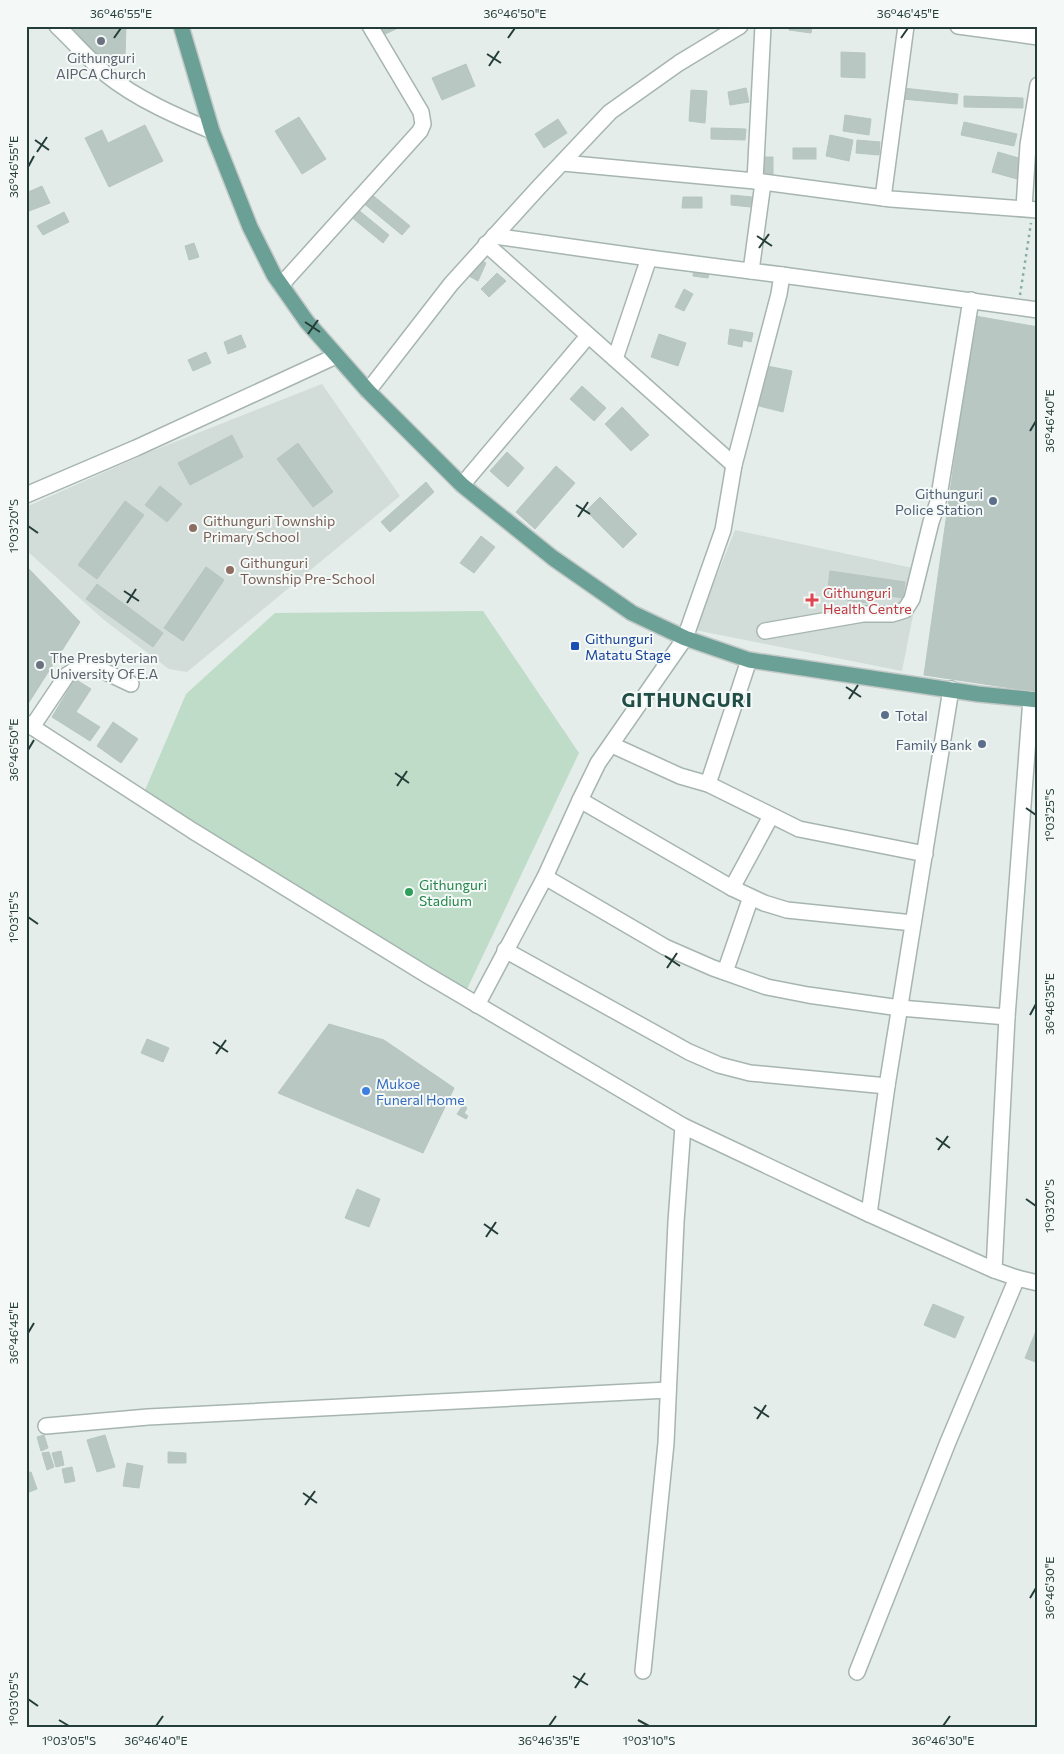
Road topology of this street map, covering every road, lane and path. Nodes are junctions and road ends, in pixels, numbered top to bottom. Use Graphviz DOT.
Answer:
graph roads {
  1 [pos="57,26"];
  2 [pos="181,26"];
  3 [pos="370,26"];
  4 [pos="740,26"];
  5 [pos="763,26"];
  6 [pos="906,26"];
  7 [pos="958,26"];
  8 [pos="1038,37"];
  9 [pos="1038,85"];
  10 [pos="212,131"];
  11 [pos="563,162"];
  12 [pos="759,182"];
  13 [pos="883,198"];
  14 [pos="1031,209"];
  15 [pos="490,240"];
  16 [pos="648,258"];
  17 [pos="751,271"];
  18 [pos="782,275"];
  19 [pos="281,285"];
  20 [pos="971,300"];
  21 [pos="1018,307"];
  22 [pos="1038,310"];
  23 [pos="588,336"];
  24 [pos="336,356"];
  25 [pos="615,359"];
  26 [pos="368,391"];
  27 [pos="734,465"];
  28 [pos="462,485"];
  29 [pos="26,495"];
  30 [pos="765,631"];
  31 [pos="685,638"];
  32 [pos="749,660"];
  33 [pos="131,684"];
  34 [pos="952,689"];
  35 [pos="1034,700"];
  36 [pos="29,725"];
  37 [pos="612,745"];
  38 [pos="708,784"];
  39 [pos="580,800"];
  40 [pos="771,816"];
  41 [pos="925,854"];
  42 [pos="545,877"];
  43 [pos="732,888"];
  44 [pos="751,897"];
  45 [pos="913,923"];
  46 [pos="505,950"];
  47 [pos="726,972"];
  48 [pos="477,1004"];
  49 [pos="900,1008"];
  50 [pos="1007,1017"];
  51 [pos="888,1086"];
  52 [pos="683,1126"];
  53 [pos="869,1214"];
  54 [pos="994,1270"];
  55 [pos="1017,1278"];
  56 [pos="1038,1283"];
  57 [pos="668,1390"];
  58 [pos="46,1426"];
  59 [pos="643,1670"];
  60 [pos="857,1672"];
  1 -- 10 [label="street"];
  2 -- 10 [label="main road"];
  3 -- 19 [label="street"];
  4 -- 11 [label="street"];
  5 -- 12 [label="street"];
  6 -- 13 [label="street"];
  7 -- 8 [label="street"];
  9 -- 14 [label="street"];
  10 -- 19 [label="main road"];
  11 -- 12 [label="street"];
  11 -- 15 [label="street"];
  12 -- 13 [label="street"];
  12 -- 17 [label="street"];
  13 -- 14 [label="street"];
  14 -- 21 [label="path"];
  15 -- 16 [label="street"];
  15 -- 23 [label="street"];
  15 -- 26 [label="street"];
  16 -- 17 [label="street"];
  16 -- 25 [label="street"];
  17 -- 18 [label="street"];
  18 -- 20 [label="street"];
  18 -- 27 [label="street"];
  19 -- 24 [label="main road"];
  20 -- 21 [label="street"];
  20 -- 30 [label="street"];
  21 -- 22 [label="street"];
  23 -- 25 [label="street"];
  23 -- 28 [label="street"];
  24 -- 26 [label="main road"];
  24 -- 29 [label="street"];
  25 -- 27 [label="street"];
  26 -- 28 [label="main road"];
  27 -- 31 [label="street"];
  28 -- 31 [label="main road"];
  31 -- 32 [label="main road"];
  31 -- 37 [label="street"];
  32 -- 34 [label="main road"];
  32 -- 38 [label="street"];
  33 -- 36 [label="street"];
  34 -- 35 [label="main road"];
  34 -- 41 [label="street"];
  35 -- 50 [label="street"];
  36 -- 48 [label="street"];
  37 -- 38 [label="street"];
  37 -- 39 [label="street"];
  38 -- 40 [label="street"];
  39 -- 42 [label="street"];
  39 -- 43 [label="street"];
  40 -- 41 [label="street"];
  40 -- 43 [label="street"];
  41 -- 45 [label="street"];
  42 -- 46 [label="street"];
  42 -- 47 [label="street"];
  43 -- 44 [label="street"];
  44 -- 45 [label="street"];
  44 -- 47 [label="street"];
  45 -- 49 [label="street"];
  46 -- 48 [label="street"];
  46 -- 51 [label="street"];
  47 -- 49 [label="street"];
  48 -- 52 [label="street"];
  49 -- 50 [label="street"];
  49 -- 51 [label="street"];
  50 -- 54 [label="street"];
  51 -- 53 [label="street"];
  52 -- 53 [label="street"];
  52 -- 57 [label="street"];
  53 -- 54 [label="street"];
  54 -- 55 [label="street"];
  55 -- 56 [label="street"];
  55 -- 60 [label="street"];
  57 -- 58 [label="street"];
  57 -- 59 [label="street"];
}
